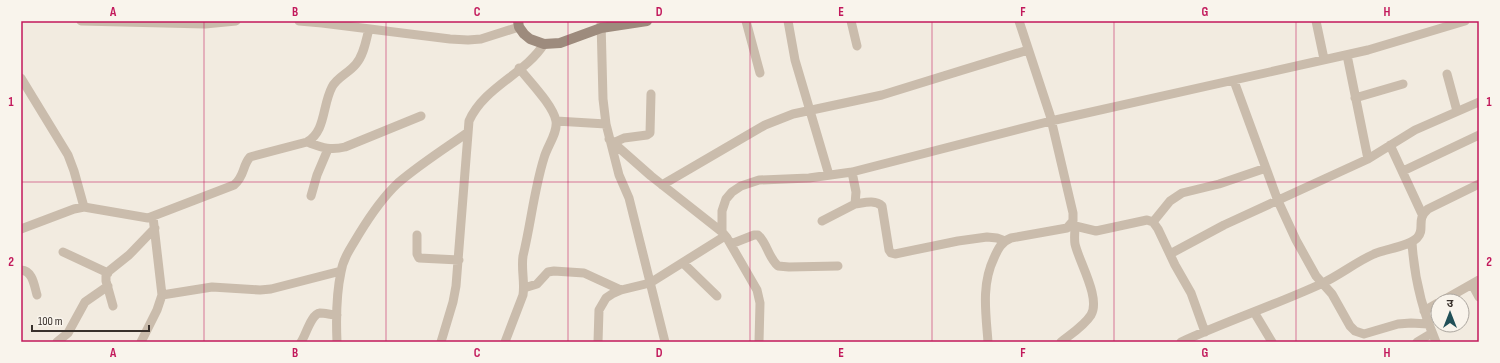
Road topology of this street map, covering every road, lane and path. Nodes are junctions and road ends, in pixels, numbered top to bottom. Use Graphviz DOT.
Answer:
graph roads {
  1 [pos="86,21"];
  2 [pos="236,21"];
  3 [pos="299,21"];
  4 [pos="647,21"];
  5 [pos="746,21"];
  6 [pos="788,21"];
  7 [pos="851,21"];
  8 [pos="1019,21"];
  9 [pos="1316,21"];
  10 [pos="1465,21"];
  11 [pos="519,24"];
  12 [pos="601,25"];
  13 [pos="369,29"];
  14 [pos="544,44"];
  15 [pos="857,46"];
  16 [pos="1028,50"];
  17 [pos="1347,54"];
  18 [pos="1324,59"];
  19 [pos="519,68"];
  20 [pos="760,73"];
  21 [pos="1447,74"];
  22 [pos="21,78"];
  23 [pos="1234,81"];
  24 [pos="1403,84"];
  25 [pos="651,94"];
  26 [pos="1355,98"];
  27 [pos="1479,102"];
  28 [pos="811,110"];
  29 [pos="1457,111"];
  30 [pos="421,116"];
  31 [pos="556,121"];
  32 [pos="1051,121"];
  33 [pos="606,124"];
  34 [pos="467,133"];
  35 [pos="1479,135"];
  36 [pos="611,141"];
  37 [pos="307,142"];
  38 [pos="1390,145"];
  39 [pos="328,149"];
  40 [pos="1368,160"];
  41 [pos="1266,168"];
  42 [pos="1403,171"];
  43 [pos="852,172"];
  44 [pos="829,175"];
  45 [pos="1479,184"];
  46 [pos="662,185"];
  47 [pos="311,196"];
  48 [pos="1278,201"];
  49 [pos="855,204"];
  50 [pos="84,207"];
  51 [pos="1422,214"];
  52 [pos="153,217"];
  53 [pos="822,221"];
  54 [pos="1153,222"];
  55 [pos="1073,225"];
  56 [pos="21,228"];
  57 [pos="155,228"];
  58 [pos="417,234"];
  59 [pos="723,234"];
  60 [pos="1005,241"];
  61 [pos="1412,242"];
  62 [pos="731,244"];
  63 [pos="63,252"];
  64 [pos="1170,254"];
  65 [pos="459,260"];
  66 [pos="683,263"];
  67 [pos="838,266"];
  68 [pos="21,270"];
  69 [pos="341,271"];
  70 [pos="108,273"];
  71 [pos="1476,282"];
  72 [pos="650,283"];
  73 [pos="1322,283"];
  74 [pos="108,286"];
  75 [pos="524,288"];
  76 [pos="621,290"];
  77 [pos="1456,293"];
  78 [pos="162,294"];
  79 [pos="37,295"];
  80 [pos="717,296"];
  81 [pos="1479,297"];
  82 [pos="113,306"];
  83 [pos="1430,308"];
  84 [pos="1424,311"];
  85 [pos="1254,312"];
  86 [pos="337,315"];
  87 [pos="1428,324"];
  88 [pos="1430,328"];
  89 [pos="1205,332"];
  90 [pos="1432,333"];
  91 [pos="57,342"];
  92 [pos="141,342"];
  93 [pos="301,342"];
  94 [pos="337,342"];
  95 [pos="441,342"];
  96 [pos="505,342"];
  97 [pos="598,342"];
  98 [pos="665,342"];
  99 [pos="759,342"];
  100 [pos="988,342"];
  101 [pos="1061,342"];
  102 [pos="1181,342"];
  103 [pos="1272,342"];
  104 [pos="1417,342"];
  105 [pos="1436,342"];
  1 -- 2 [label="street"];
  3 -- 13 [label="street"];
  4 -- 12 [label="main road"];
  5 -- 20 [label="street"];
  6 -- 28 [label="street"];
  7 -- 15 [label="street"];
  8 -- 16 [label="street"];
  9 -- 18 [label="street"];
  10 -- 17 [label="street"];
  11 -- 13 [label="street"];
  11 -- 14 [label="main road"];
  12 -- 14 [label="main road"];
  12 -- 33 [label="street"];
  13 -- 37 [label="street"];
  14 -- 19 [label="street"];
  16 -- 28 [label="street"];
  16 -- 32 [label="street"];
  17 -- 18 [label="street"];
  17 -- 26 [label="street"];
  18 -- 23 [label="street"];
  19 -- 31 [label="street"];
  19 -- 34 [label="street"];
  21 -- 29 [label="street"];
  22 -- 50 [label="street"];
  23 -- 32 [label="street"];
  23 -- 41 [label="street"];
  24 -- 26 [label="street"];
  25 -- 36 [label="street"];
  26 -- 40 [label="street"];
  27 -- 29 [label="street"];
  28 -- 44 [label="street"];
  28 -- 46 [label="street"];
  29 -- 38 [label="street"];
  30 -- 39 [label="street"];
  31 -- 33 [label="street"];
  31 -- 75 [label="street"];
  32 -- 43 [label="street"];
  32 -- 55 [label="street"];
  33 -- 36 [label="street"];
  34 -- 65 [label="street"];
  34 -- 69 [label="street"];
  35 -- 42 [label="street"];
  36 -- 46 [label="street"];
  36 -- 72 [label="street"];
  37 -- 39 [label="street"];
  37 -- 52 [label="street"];
  38 -- 40 [label="street"];
  38 -- 42 [label="street"];
  39 -- 47 [label="street"];
  40 -- 48 [label="street"];
  41 -- 48 [label="street"];
  41 -- 54 [label="street"];
  42 -- 51 [label="street"];
  43 -- 44 [label="street"];
  43 -- 49 [label="street"];
  44 -- 59 [label="street"];
  45 -- 51 [label="street"];
  46 -- 59 [label="street"];
  48 -- 64 [label="street"];
  48 -- 73 [label="street"];
  49 -- 53 [label="street"];
  49 -- 60 [label="street"];
  50 -- 52 [label="street"];
  50 -- 56 [label="street"];
  51 -- 61 [label="street"];
  52 -- 57 [label="street"];
  54 -- 55 [label="street"];
  54 -- 64 [label="street"];
  55 -- 60 [label="street"];
  55 -- 101 [label="street"];
  57 -- 70 [label="street"];
  57 -- 78 [label="street"];
  58 -- 65 [label="street"];
  59 -- 62 [label="street"];
  59 -- 66 [label="street"];
  60 -- 100 [label="street"];
  61 -- 73 [label="street"];
  61 -- 84 [label="street"];
  62 -- 67 [label="street"];
  62 -- 99 [label="street"];
  63 -- 70 [label="street"];
  64 -- 89 [label="street"];
  65 -- 95 [label="street"];
  66 -- 72 [label="street"];
  66 -- 80 [label="street"];
  68 -- 79 [label="street"];
  69 -- 78 [label="street"];
  69 -- 86 [label="street"];
  70 -- 74 [label="street"];
  71 -- 77 [label="street"];
  71 -- 81 [label="street"];
  72 -- 76 [label="street"];
  72 -- 98 [label="street"];
  73 -- 85 [label="street"];
  73 -- 87 [label="street"];
  74 -- 82 [label="street"];
  74 -- 91 [label="street"];
  75 -- 76 [label="street"];
  75 -- 96 [label="street"];
  76 -- 97 [label="street"];
  78 -- 92 [label="street"];
  83 -- 84 [label="street"];
  84 -- 87 [label="street"];
  85 -- 89 [label="street"];
  85 -- 103 [label="street"];
  86 -- 93 [label="street"];
  86 -- 94 [label="street"];
  87 -- 88 [label="street"];
  89 -- 102 [label="street"];
  90 -- 104 [label="street"];
  90 -- 105 [label="street"];
}
